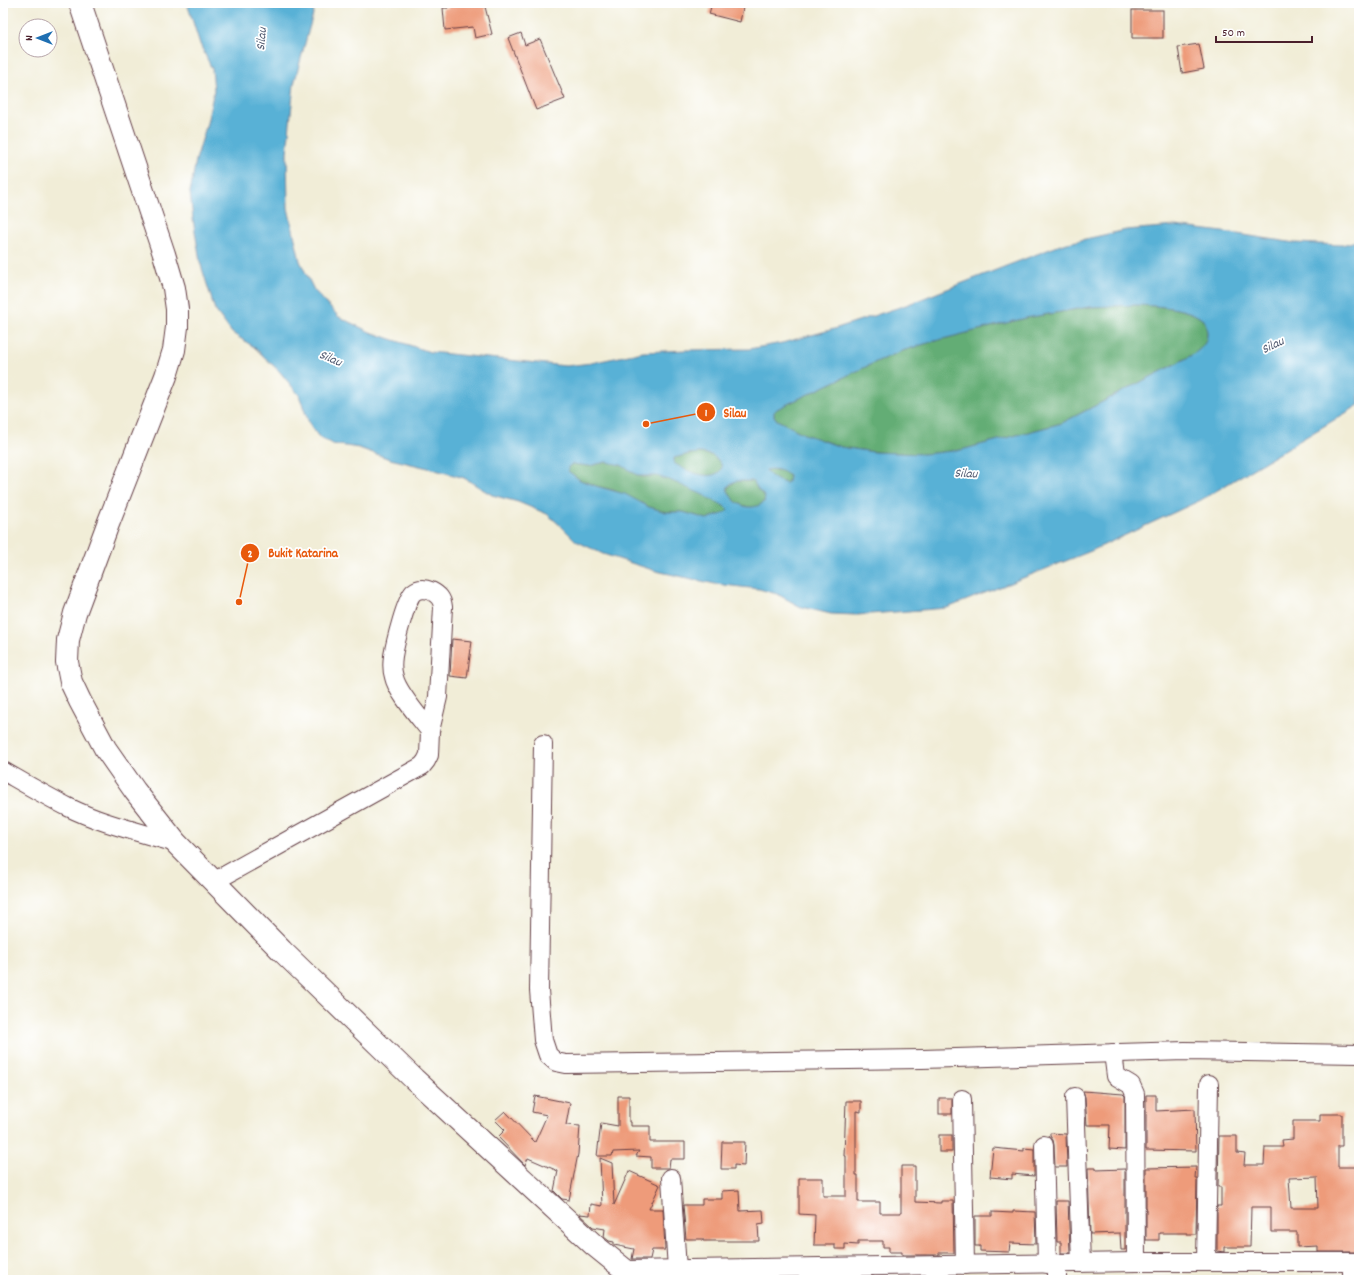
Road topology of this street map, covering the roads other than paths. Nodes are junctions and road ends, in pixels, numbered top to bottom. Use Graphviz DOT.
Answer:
graph roads {
  1 [pos="80,3"];
  2 [pos="430,731"];
  3 [pos="544,744"];
  4 [pos="3,771"];
  5 [pos="176,843"];
  6 [pos="213,882"];
  7 [pos="1113,1053"];
  8 [pos="1359,1054"];
  9 [pos="1209,1084"];
  10 [pos="1075,1098"];
  11 [pos="962,1099"];
  12 [pos="1044,1145"];
  13 [pos="671,1178"];
  14 [pos="1136,1262"];
  15 [pos="1206,1262"];
  16 [pos="1356,1262"];
  17 [pos="1081,1263"];
  18 [pos="965,1265"];
  19 [pos="677,1269"];
  20 [pos="1054,1269"];
  21 [pos="886,1273"];
  22 [pos="633,1275"];
  23 [pos="1352,1280"];
  1 -- 5 [label="main road"];
  2 -- 2 [label="street"];
  2 -- 6 [label="street"];
  3 -- 7 [label="street"];
  4 -- 5 [label="street"];
  5 -- 6 [label="main road"];
  6 -- 22 [label="main road"];
  7 -- 8 [label="street"];
  7 -- 14 [label="street"];
  9 -- 15 [label="street"];
  10 -- 17 [label="street"];
  11 -- 18 [label="street"];
  12 -- 20 [label="street"];
  13 -- 19 [label="street"];
  14 -- 15 [label="street"];
  14 -- 17 [label="street"];
  15 -- 16 [label="street"];
  16 -- 23 [label="street"];
  17 -- 20 [label="street"];
  18 -- 20 [label="street"];
  18 -- 21 [label="street"];
  19 -- 21 [label="street"];
  19 -- 22 [label="street"];
}
